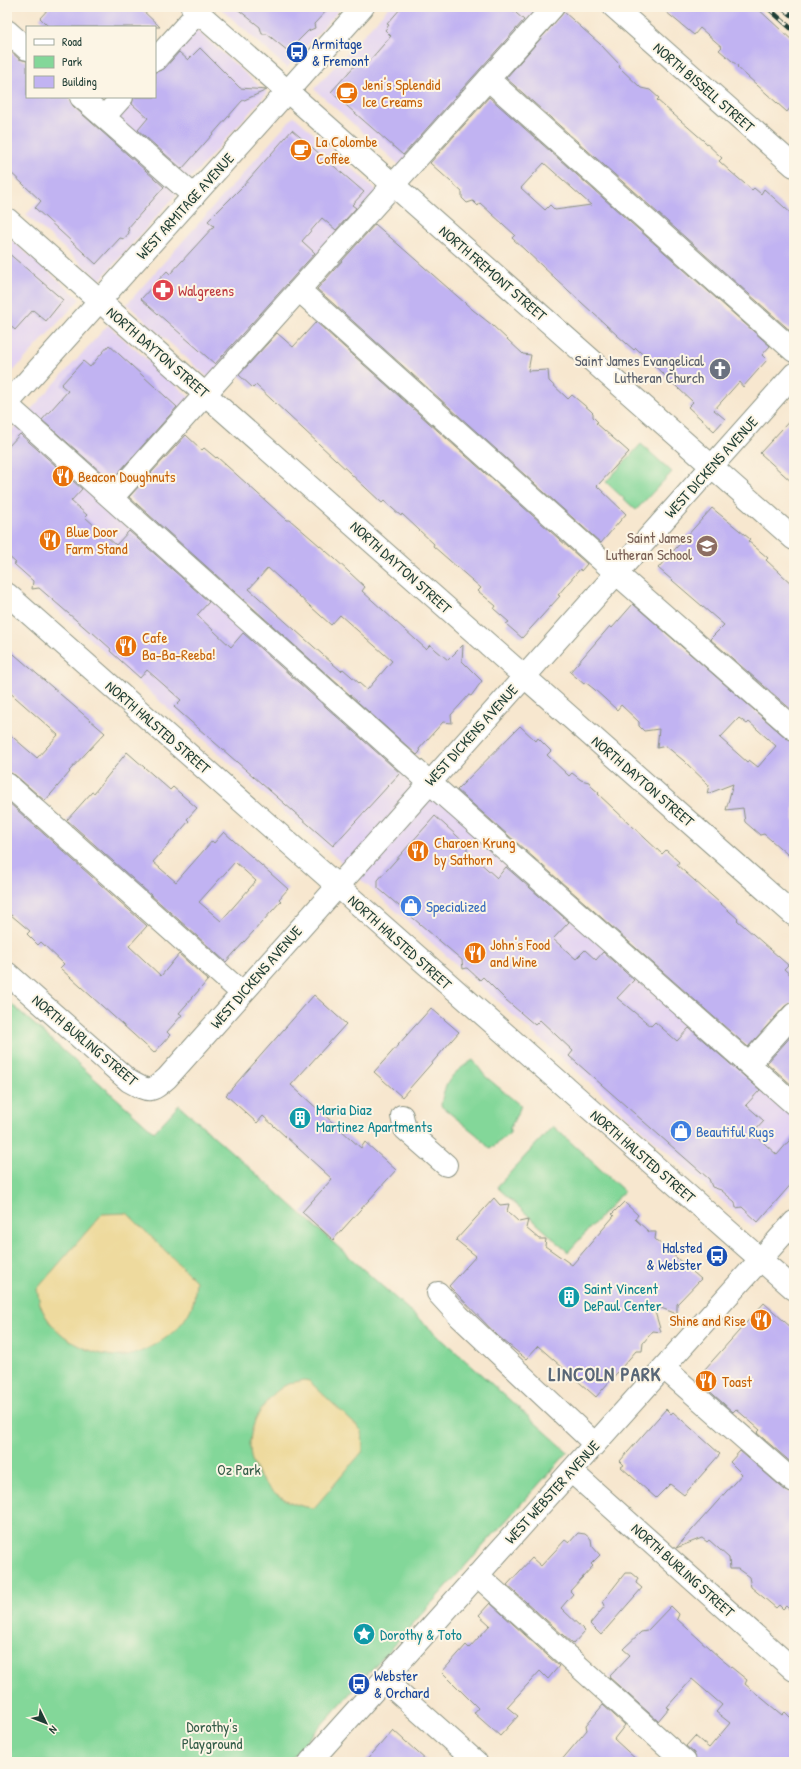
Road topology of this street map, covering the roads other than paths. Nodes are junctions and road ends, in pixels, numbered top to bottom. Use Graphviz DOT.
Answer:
graph roads {
  1 [pos="363,7"];
  2 [pos="553,7"];
  3 [pos="614,7"];
  4 [pos="195,10"];
  5 [pos="7,31"];
  6 [pos="26,48"];
  7 [pos="156,59"];
  8 [pos="488,79"];
  9 [pos="288,91"];
  10 [pos="82,98"];
  11 [pos="121,98"];
  12 [pos="104,117"];
  13 [pos="794,166"];
  14 [pos="393,185"];
  15 [pos="194,196"];
  16 [pos="7,219"];
  17 [pos="299,290"];
  18 [pos="100,301"];
  19 [pos="794,351"];
  20 [pos="794,374"];
  21 [pos="205,394"];
  22 [pos="7,405"];
  23 [pos="712,466"];
  24 [pos="112,498"];
  25 [pos="794,539"];
  26 [pos="616,573"];
  27 [pos="7,594"];
  28 [pos="524,676"];
  29 [pos="794,729"];
  30 [pos="429,782"];
  31 [pos="7,784"];
  32 [pos="337,886"];
  33 [pos="794,915"];
  34 [pos="7,973"];
  35 [pos="242,993"];
  36 [pos="794,1014"];
  37 [pos="749,1064"];
  38 [pos="146,1091"];
  39 [pos="794,1104"];
  40 [pos="402,1116"];
  41 [pos="446,1165"];
  42 [pos="794,1222"];
  43 [pos="761,1259"];
  44 [pos="794,1289"];
  45 [pos="438,1293"];
  46 [pos="664,1368"];
  47 [pos="595,1444"];
  48 [pos="571,1471"];
  49 [pos="794,1482"];
  50 [pos="477,1575"];
  51 [pos="794,1670"];
  52 [pos="384,1680"];
  53 [pos="310,1762"];
  54 [pos="476,1762"];
  55 [pos="685,1762"];
  1 -- 9 [label="street, WEST ARMITAGE AVENUE"];
  2 -- 8 [label="street"];
  3 -- 13 [label="street, NORTH BISSELL STREET"];
  4 -- 7 [label="street"];
  4 -- 9 [label="street, NORTH FREMONT STREET"];
  5 -- 6 [label="street"];
  8 -- 14 [label="street"];
  8 -- 19 [label="street"];
  9 -- 14 [label="street, NORTH FREMONT STREET"];
  9 -- 15 [label="street, WEST ARMITAGE AVENUE"];
  10 -- 12 [label="street"];
  11 -- 12 [label="street"];
  12 -- 15 [label="street"];
  14 -- 17 [label="street"];
  14 -- 23 [label="street, NORTH FREMONT STREET"];
  15 -- 18 [label="street, WEST ARMITAGE AVENUE"];
  16 -- 18 [label="street, NORTH DAYTON STREET"];
  17 -- 21 [label="street"];
  17 -- 26 [label="street"];
  18 -- 21 [label="street, NORTH DAYTON STREET"];
  18 -- 22 [label="street, WEST ARMITAGE AVENUE"];
  20 -- 23 [label="street, WEST DICKENS AVENUE"];
  21 -- 24 [label="street"];
  21 -- 28 [label="street, NORTH DAYTON STREET"];
  22 -- 24 [label="street"];
  23 -- 25 [label="street, NORTH FREMONT STREET"];
  23 -- 26 [label="street, WEST DICKENS AVENUE"];
  24 -- 30 [label="street"];
  26 -- 28 [label="street, WEST DICKENS AVENUE"];
  26 -- 29 [label="street"];
  27 -- 32 [label="street, NORTH HALSTED STREET"];
  28 -- 30 [label="street, WEST DICKENS AVENUE"];
  28 -- 33 [label="street, NORTH DAYTON STREET"];
  30 -- 32 [label="street, WEST DICKENS AVENUE"];
  30 -- 37 [label="street"];
  31 -- 35 [label="street"];
  32 -- 35 [label="street, WEST DICKENS AVENUE"];
  32 -- 43 [label="street, NORTH HALSTED STREET"];
  34 -- 38 [label="street, NORTH BURLING STREET"];
  35 -- 38 [label="street, WEST DICKENS AVENUE"];
  36 -- 37 [label="street"];
  37 -- 39 [label="street"];
  40 -- 41 [label="street"];
  42 -- 43 [label="street, WEST WEBSTER AVENUE"];
  43 -- 44 [label="street, NORTH HALSTED STREET"];
  43 -- 46 [label="street, WEST WEBSTER AVENUE"];
  45 -- 47 [label="street"];
  46 -- 47 [label="street, WEST WEBSTER AVENUE"];
  46 -- 49 [label="street"];
  47 -- 48 [label="street, WEST WEBSTER AVENUE"];
  48 -- 50 [label="street, WEST WEBSTER AVENUE"];
  48 -- 51 [label="street, NORTH BURLING STREET"];
  50 -- 52 [label="street, WEST WEBSTER AVENUE"];
  50 -- 55 [label="street"];
  52 -- 53 [label="street, WEST WEBSTER AVENUE"];
  52 -- 54 [label="street"];
}
